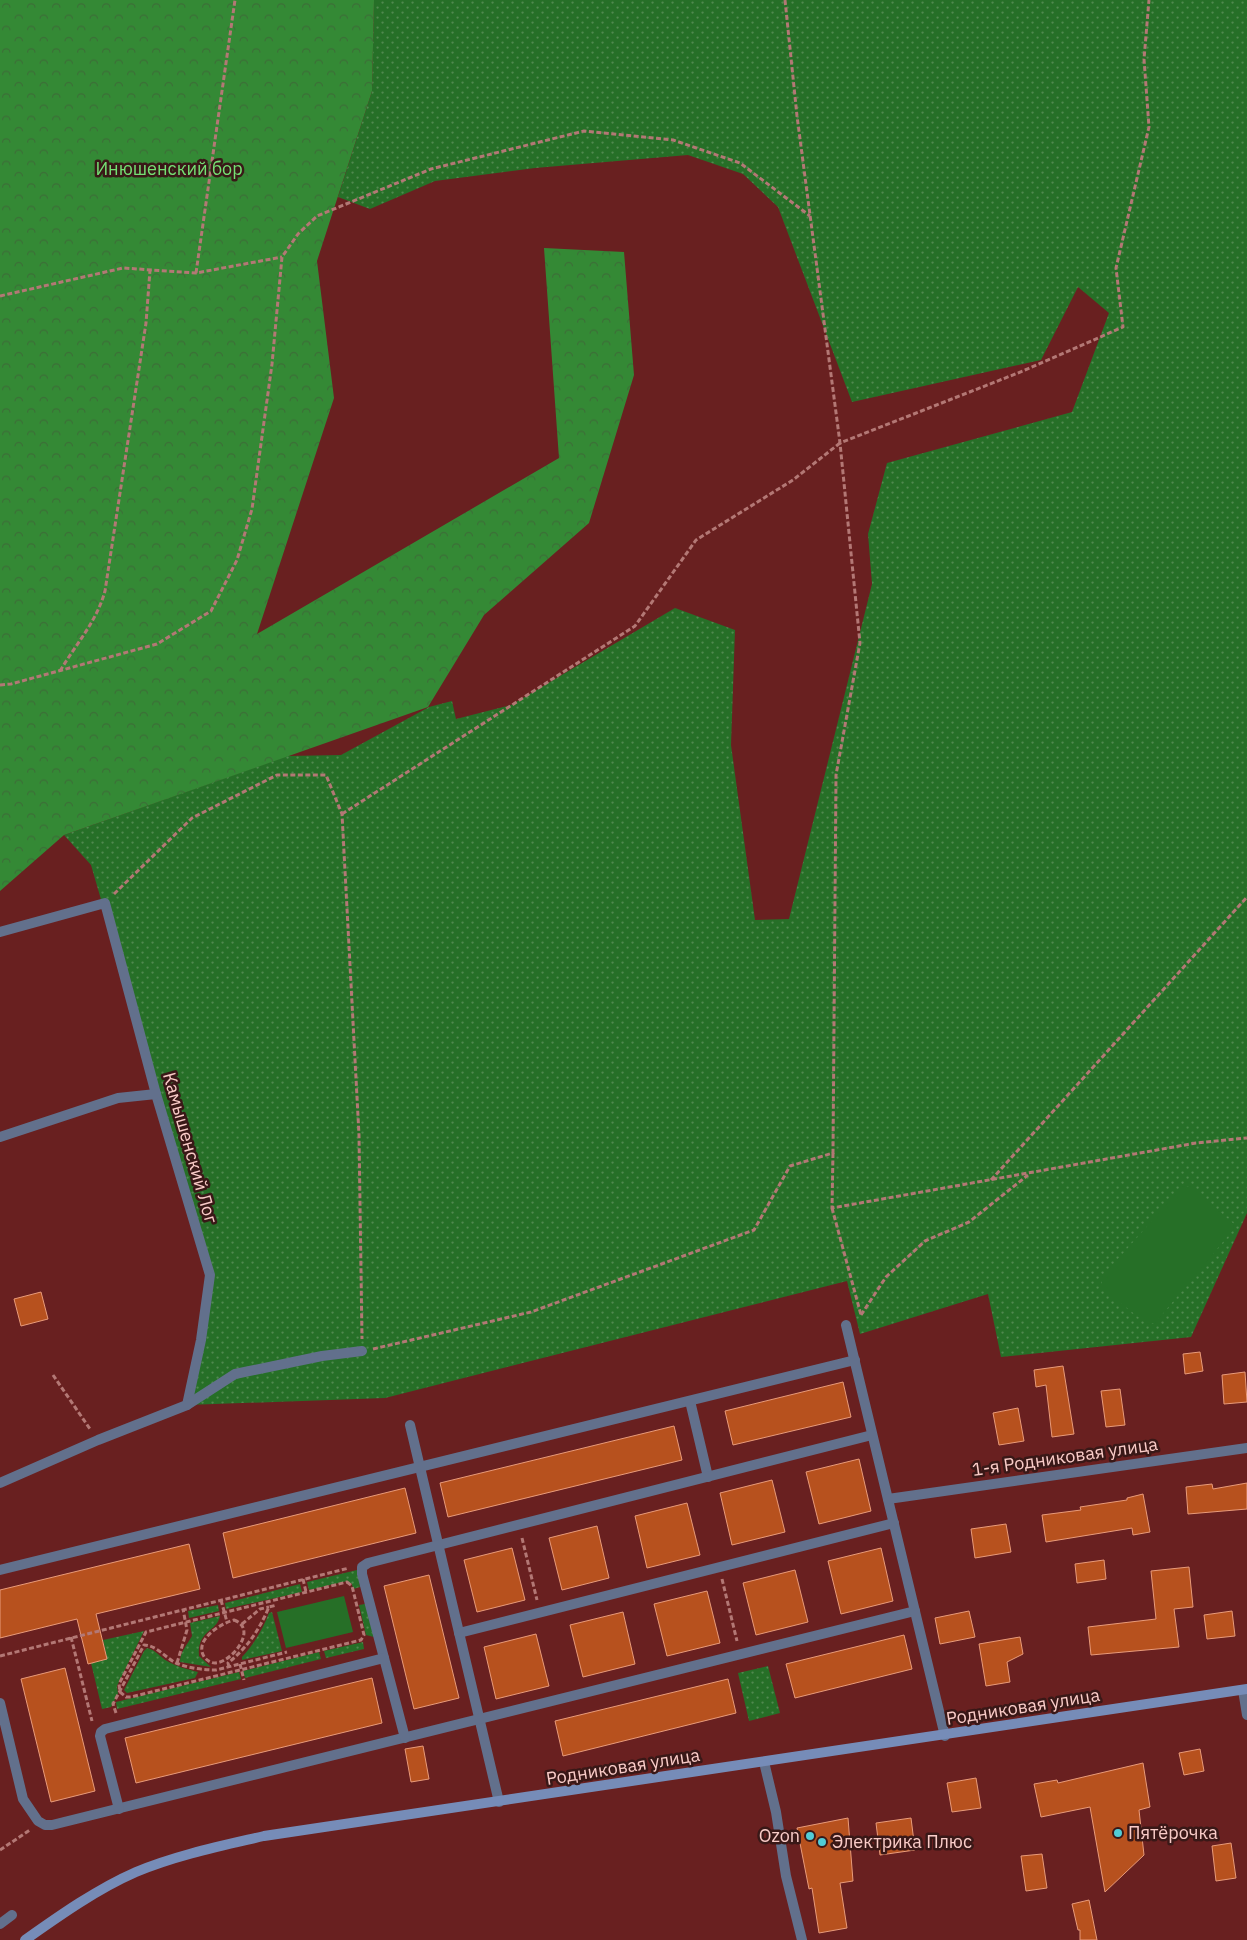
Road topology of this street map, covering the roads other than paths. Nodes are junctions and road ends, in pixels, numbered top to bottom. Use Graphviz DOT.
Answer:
graph roads {
  1 [pos="0,932"];
  2 [pos="156,1094"];
  3 [pos="0,1137"];
  4 [pos="845,1325"];
  5 [pos="362,1351"];
  6 [pos="855,1360"];
  7 [pos="690,1401"];
  8 [pos="187,1405"];
  9 [pos="410,1425"];
  10 [pos="872,1435"];
  11 [pos="1247,1448"];
  12 [pos="420,1467"];
  13 [pos="708,1477"];
  14 [pos="0,1482"];
  15 [pos="888,1499"];
  16 [pos="894,1523"];
  17 [pos="438,1545"];
  18 [pos="0,1570"];
  19 [pos="915,1611"];
  20 [pos="459,1633"];
  21 [pos="384,1658"];
  22 [pos="1245,1690"];
  23 [pos="0,1703"];
  24 [pos="1247,1715"];
  25 [pos="480,1719"];
  26 [pos="945,1736"];
  27 [pos="405,1738"];
  28 [pos="764,1762"];
  29 [pos="500,1802"];
  30 [pos="119,1809"];
  31 [pos="12,1914"];
  32 [pos="0,1924"];
  33 [pos="25,1940"];
  34 [pos="802,1940"];
  1 -- 2 [label="street, Камышенский Лог"];
  2 -- 3 [label="street"];
  2 -- 8 [label="street, Камышенский Лог"];
  4 -- 6 [label="street"];
  5 -- 8 [label="street"];
  6 -- 7 [label="street"];
  6 -- 10 [label="street"];
  7 -- 12 [label="street"];
  7 -- 13 [label="street"];
  8 -- 14 [label="street"];
  9 -- 12 [label="street"];
  10 -- 13 [label="street"];
  10 -- 15 [label="street"];
  11 -- 15 [label="street, 1-я Родниковая улица"];
  12 -- 17 [label="street"];
  12 -- 18 [label="street"];
  13 -- 17 [label="street"];
  15 -- 16 [label="street"];
  16 -- 19 [label="street"];
  16 -- 20 [label="street"];
  17 -- 20 [label="street"];
  17 -- 21 [label="street"];
  19 -- 25 [label="street"];
  19 -- 26 [label="street"];
  20 -- 25 [label="street"];
  21 -- 27 [label="street"];
  21 -- 30 [label="street"];
  22 -- 24 [label="street"];
  22 -- 26 [label="street, Родниковая улица"];
  23 -- 30 [label="street"];
  25 -- 27 [label="street"];
  25 -- 29 [label="street"];
  26 -- 28 [label="street, Родниковая улица"];
  27 -- 30 [label="street"];
  28 -- 29 [label="street, Родниковая улица"];
  28 -- 34 [label="street"];
  29 -- 33 [label="street, Родниковая улица"];
  31 -- 32 [label="street"];
}
